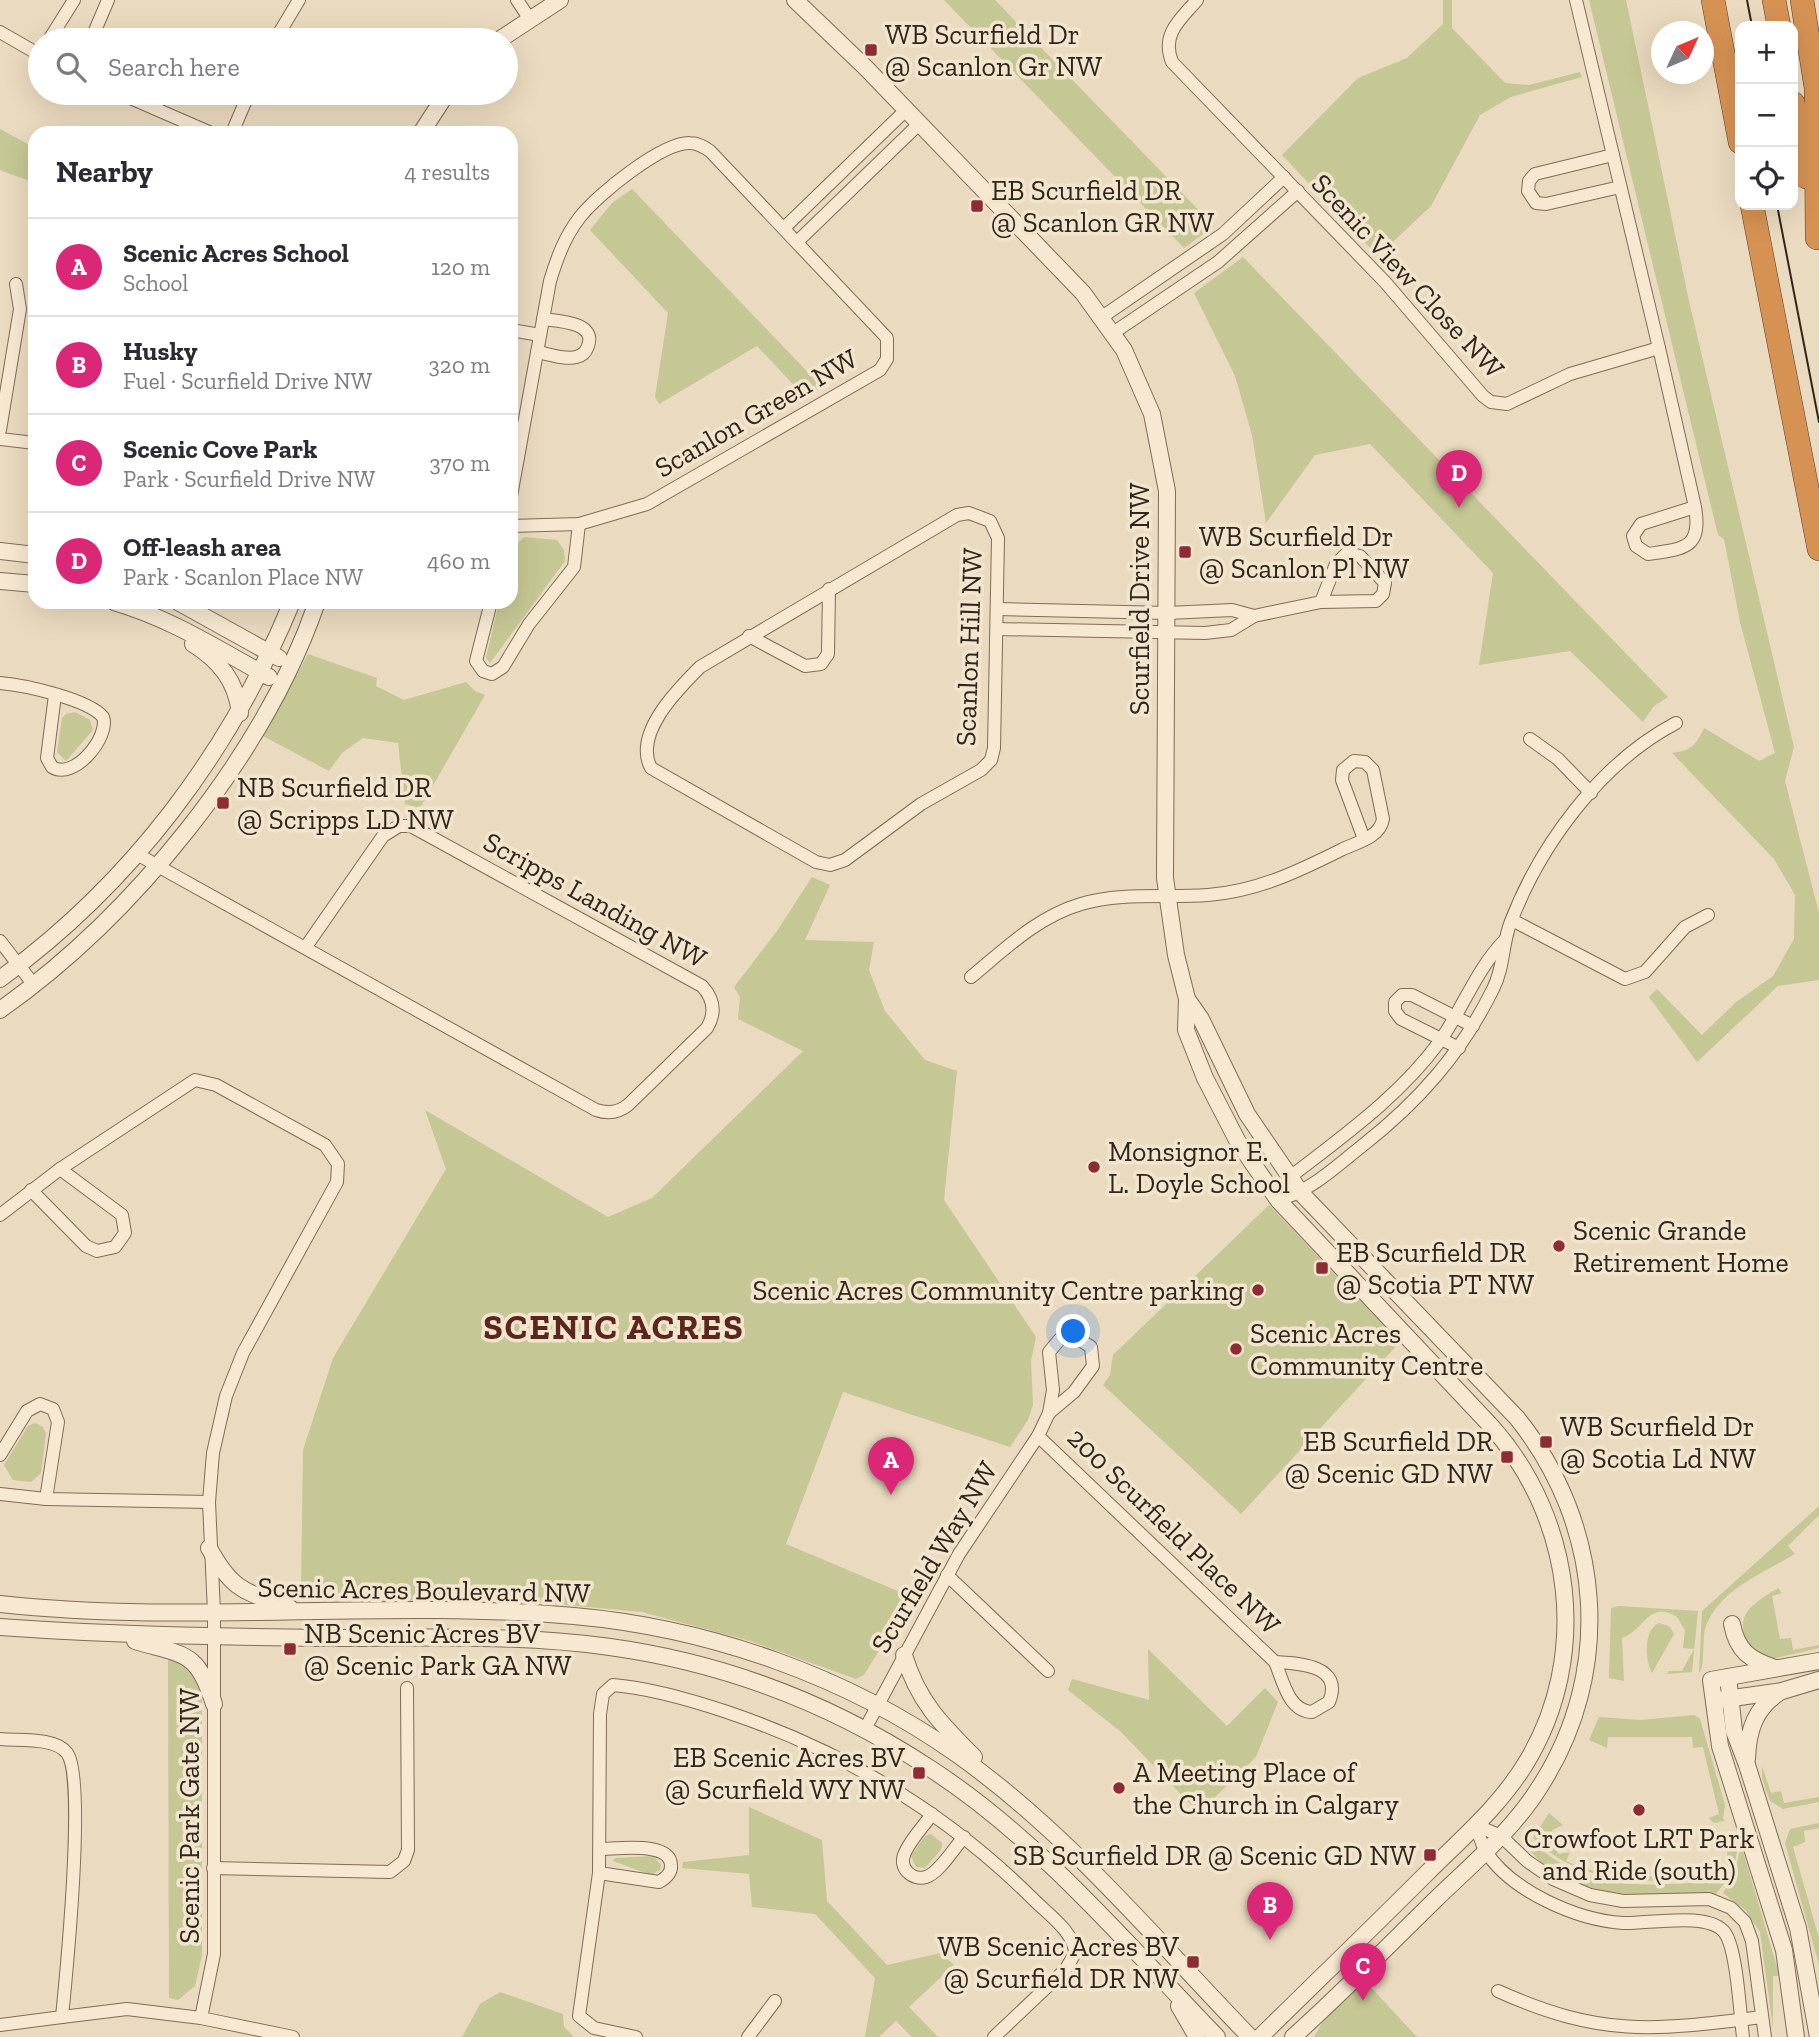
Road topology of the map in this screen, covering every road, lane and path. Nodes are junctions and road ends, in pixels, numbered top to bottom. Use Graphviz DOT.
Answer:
graph roads {
  1 [pos="74,0"];
  2 [pos="108,0"];
  3 [pos="299,0"];
  4 [pos="517,0"];
  5 [pos="795,0"];
  6 [pos="1198,0"];
  7 [pos="1576,0"];
  8 [pos="1713,0"];
  9 [pos="1774,0"];
  10 [pos="1802,0"];
  11 [pos="549,2"];
  12 [pos="529,18"];
  13 [pos="1778,21"];
  14 [pos="56,28"];
  15 [pos="96,28"];
  16 [pos="282,28"];
  17 [pos="515,28"];
  18 [pos="0,32"];
  19 [pos="28,48"];
  20 [pos="147,105"];
  21 [pos="244,105"];
  22 [pos="439,105"];
  23 [pos="907,109"];
  24 [pos="1735,116"];
  25 [pos="920,123"];
  26 [pos="195,126"];
  27 [pos="235,126"];
  28 [pos="426,126"];
  29 [pos="1798,131"];
  30 [pos="1613,155"];
  31 [pos="1284,177"];
  32 [pos="1620,187"];
  33 [pos="1298,191"];
  34 [pos="1753,210"];
  35 [pos="784,228"];
  36 [pos="797,242"];
  37 [pos="1818,243"];
  38 [pos="16,284"];
  39 [pos="1102,317"];
  40 [pos="543,319"];
  41 [pos="518,331"];
  42 [pos="1113,333"];
  43 [pos="540,335"];
  44 [pos="1659,348"];
  45 [pos="537,352"];
  46 [pos="0,430"];
  47 [pos="0,439"];
  48 [pos="28,442"];
  49 [pos="518,457"];
  50 [pos="1695,507"];
  51 [pos="579,524"];
  52 [pos="518,526"];
  53 [pos="1819,549"];
  54 [pos="0,551"];
  55 [pos="28,554"];
  56 [pos="0,581"];
  57 [pos="28,583"];
  58 [pos="829,589"];
  59 [pos="1321,602"];
  60 [pos="138,609"];
  61 [pos="191,609"];
  62 [pos="289,609"];
  63 [pos="314,609"];
  64 [pos="489,609"];
  65 [pos="997,609"];
  66 [pos="148,612"];
  67 [pos="1168,613"];
  68 [pos="1254,616"];
  69 [pos="997,629"];
  70 [pos="1168,632"];
  71 [pos="749,636"];
  72 [pos="270,653"];
  73 [pos="290,664"];
  74 [pos="261,673"];
  75 [pos="0,683"];
  76 [pos="281,684"];
  77 [pos="55,695"];
  78 [pos="240,713"];
  79 [pos="1676,723"];
  80 [pos="1530,739"];
  81 [pos="1591,793"];
  82 [pos="1364,839"];
  83 [pos="137,854"];
  84 [pos="159,867"];
  85 [pos="1166,896"];
  86 [pos="1708,915"];
  87 [pos="1512,920"];
  88 [pos="0,941"];
  89 [pos="1504,941"];
  90 [pos="305,948"];
  91 [pos="19,965"];
  92 [pos="1,977"];
  93 [pos="971,977"];
  94 [pos="34,985"];
  95 [pos="18,997"];
  96 [pos="1187,999"];
  97 [pos="0,1010"];
  98 [pos="1455,1017"];
  99 [pos="1473,1026"];
  100 [pos="1441,1039"];
  101 [pos="1459,1048"];
  102 [pos="60,1169"];
  103 [pos="1289,1178"];
  104 [pos="31,1190"];
  105 [pos="1301,1194"];
  106 [pos="1278,1200"];
  107 [pos="0,1215"];
  108 [pos="1468,1367"];
  109 [pos="1449,1383"];
  110 [pos="1049,1413"];
  111 [pos="1038,1436"];
  112 [pos="0,1455"];
  113 [pos="0,1494"];
  114 [pos="46,1499"];
  115 [pos="209,1502"];
  116 [pos="209,1548"];
  117 [pos="947,1575"];
  118 [pos="0,1604"];
  119 [pos="214,1612"];
  120 [pos="302,1612"];
  121 [pos="1732,1624"];
  122 [pos="0,1627"];
  123 [pos="119,1636"];
  124 [pos="214,1637"];
  125 [pos="904,1655"];
  126 [pos="1819,1661"];
  127 [pos="1275,1662"];
  128 [pos="1777,1668"];
  129 [pos="1048,1671"];
  130 [pos="1728,1677"];
  131 [pos="1819,1680"];
  132 [pos="407,1688"];
  133 [pos="1782,1691"];
  134 [pos="1720,1700"];
  135 [pos="214,1704"];
  136 [pos="878,1707"];
  137 [pos="865,1729"];
  138 [pos="0,1740"];
  139 [pos="1747,1765"];
  140 [pos="984,1774"];
  141 [pos="932,1814"];
  142 [pos="1475,1825"];
  143 [pos="1501,1836"];
  144 [pos="964,1837"];
  145 [pos="600,1849"];
  146 [pos="1485,1851"];
  147 [pos="214,1868"];
  148 [pos="599,1873"];
  149 [pos="1498,1991"];
  150 [pos="1175,1994"];
  151 [pos="775,2001"];
  152 [pos="62,2017"];
  153 [pos="1762,2017"];
  154 [pos="201,2018"];
  155 [pos="1741,2020"];
  156 [pos="0,2025"];
  157 [pos="1301,2034"];
  158 [pos="293,2037"];
  159 [pos="636,2037"];
  160 [pos="748,2037"];
  161 [pos="994,2037"];
  162 [pos="1197,2037"];
  163 [pos="1217,2037"];
  164 [pos="1250,2037"];
  165 [pos="1260,2037"];
  166 [pos="1743,2037"];
  167 [pos="1765,2037"];
  168 [pos="1796,2037"];
  169 [pos="1818,2037"];
  1 -- 14 [label="street"];
  2 -- 15 [label="street"];
  3 -- 16 [label="street"];
  4 -- 12 [label="street"];
  5 -- 23 [label="street, Scurfield Drive NW"];
  6 -- 31 [label="street, Scenic View Close NW"];
  7 -- 30 [label="street"];
  8 -- 24 [label="highway"];
  9 -- 13 [label="highway"];
  10 -- 37 [label="highway"];
  11 -- 12 [label="street"];
  12 -- 17 [label="street"];
  18 -- 19 [label="street"];
  20 -- 26 [label="street"];
  21 -- 27 [label="street"];
  22 -- 28 [label="street"];
  23 -- 25 [label="street, Scurfield Drive NW"];
  23 -- 35 [label="street"];
  25 -- 36 [label="street"];
  25 -- 39 [label="street, Scurfield Drive NW"];
  29 -- 37 [label="highway"];
  30 -- 32 [label="street"];
  30 -- 32 [label="street"];
  31 -- 33 [label="street, Scenic View Close NW"];
  31 -- 39 [label="street"];
  32 -- 44 [label="street"];
  33 -- 42 [label="street"];
  33 -- 44 [label="street, Scenic View Close NW"];
  34 -- 53 [label="highway"];
  35 -- 36 [label="street, Scanlon Green NW"];
  35 -- 40 [label="street, Scanlon Green NW"];
  36 -- 51 [label="street, Scanlon Green NW"];
  38 -- 46 [label="street"];
  39 -- 42 [label="street, Scurfield Drive NW"];
  40 -- 43 [label="street, Scanlon Green NW"];
  40 -- 45 [label="street"];
  41 -- 43 [label="street"];
  42 -- 67 [label="street, Scurfield Drive NW"];
  43 -- 45 [label="street, Scanlon Green NW"];
  44 -- 50 [label="street"];
  45 -- 49 [label="street, Scanlon Green NW"];
  47 -- 48 [label="street"];
  50 -- 50 [label="street"];
  51 -- 52 [label="street, Scanlon Green NW"];
  51 -- 64 [label="street"];
  54 -- 55 [label="street"];
  56 -- 57 [label="street"];
  58 -- 65 [label="street, Scanlon Hill NW"];
  58 -- 71 [label="street, Scanlon Hill NW"];
  58 -- 71 [label="street"];
  59 -- 59 [label="street"];
  59 -- 68 [label="street"];
  60 -- 66 [label="street"];
  61 -- 72 [label="street"];
  62 -- 72 [label="street"];
  63 -- 73 [label="street"];
  65 -- 67 [label="street"];
  65 -- 69 [label="street, Scanlon Hill NW"];
  66 -- 74 [label="street"];
  66 -- 78 [label="street"];
  67 -- 68 [label="street"];
  67 -- 70 [label="street, Scurfield Drive NW"];
  68 -- 70 [label="street"];
  69 -- 70 [label="street"];
  69 -- 71 [label="street, Scanlon Hill NW"];
  70 -- 85 [label="street, Scurfield Drive NW"];
  72 -- 73 [label="street"];
  72 -- 74 [label="street"];
  73 -- 76 [label="street"];
  74 -- 76 [label="street"];
  74 -- 78 [label="street"];
  75 -- 77 [label="street"];
  76 -- 84 [label="street"];
  77 -- 77 [label="street"];
  78 -- 83 [label="street"];
  79 -- 81 [label="street"];
  80 -- 81 [label="street"];
  81 -- 87 [label="street"];
  82 -- 82 [label="street"];
  82 -- 85 [label="street"];
  83 -- 84 [label="street, Scripps Landing NW"];
  83 -- 91 [label="street"];
  84 -- 90 [label="street, Scripps Landing NW"];
  84 -- 94 [label="street"];
  85 -- 93 [label="street"];
  85 -- 96 [label="street, Scurfield Drive NW"];
  86 -- 87 [label="street"];
  87 -- 89 [label="street"];
  88 -- 91 [label="street"];
  89 -- 98 [label="street"];
  89 -- 99 [label="street"];
  90 -- 90 [label="street, Scripps Landing NW"];
  91 -- 92 [label="street"];
  91 -- 94 [label="street"];
  92 -- 95 [label="street"];
  94 -- 95 [label="street"];
  95 -- 97 [label="street"];
  96 -- 103 [label="street, Scurfield Drive NW"];
  96 -- 106 [label="street, Scurfield Drive NW"];
  98 -- 99 [label="street"];
  98 -- 100 [label="street"];
  98 -- 100 [label="street"];
  99 -- 101 [label="street"];
  100 -- 101 [label="street"];
  100 -- 103 [label="street"];
  101 -- 105 [label="street"];
  102 -- 104 [label="street"];
  102 -- 104 [label="street"];
  102 -- 115 [label="street, Scenic Park Gate NW"];
  103 -- 105 [label="street, Scurfield Drive NW"];
  103 -- 106 [label="street"];
  104 -- 107 [label="street"];
  105 -- 106 [label="street"];
  105 -- 108 [label="street, Scurfield Drive NW"];
  106 -- 109 [label="street, Scurfield Drive NW"];
  108 -- 109 [label="street"];
  108 -- 143 [label="street, Scurfield Drive NW"];
  109 -- 142 [label="street, Scurfield Drive NW"];
  110 -- 110 [label="street, Scurfield Way NW"];
  110 -- 111 [label="street, Scurfield Way NW"];
  111 -- 117 [label="street, Scurfield Way NW"];
  111 -- 127 [label="street, 200 Scurfield Place NW"];
  112 -- 114 [label="street"];
  113 -- 114 [label="street"];
  114 -- 115 [label="street"];
  115 -- 116 [label="street, Scenic Park Gate NW"];
  116 -- 119 [label="street, Scenic Park Gate NW"];
  116 -- 120 [label="street"];
  117 -- 125 [label="street, Scurfield Way NW"];
  117 -- 129 [label="street"];
  118 -- 119 [label="street, Scenic Acres Boulevard NW"];
  119 -- 120 [label="street, Scenic Acres Boulevard NW"];
  119 -- 124 [label="street, Scenic Park Gate NW"];
  120 -- 136 [label="street, Scenic Acres Boulevard NW"];
  121 -- 128 [label="street"];
  122 -- 123 [label="street, Scenic Acres Boulevard NW"];
  123 -- 124 [label="street, Scenic Acres Boulevard NW"];
  123 -- 135 [label="street"];
  124 -- 135 [label="street, Scenic Park Gate NW"];
  124 -- 137 [label="street, Scenic Acres Boulevard NW"];
  125 -- 136 [label="street, Scurfield Way NW"];
  125 -- 140 [label="street"];
  126 -- 128 [label="street"];
  127 -- 127 [label="street, 200 Scurfield Place NW"];
  128 -- 130 [label="street"];
  130 -- 134 [label="street"];
  130 -- 134 [label="street"];
  131 -- 133 [label="street"];
  132 -- 147 [label="street"];
  133 -- 134 [label="street"];
  133 -- 139 [label="street"];
  134 -- 139 [label="street"];
  134 -- 168 [label="street"];
  135 -- 147 [label="street, Scenic Park Gate NW"];
  136 -- 137 [label="street, Scurfield Way NW"];
  136 -- 140 [label="street, Scenic Acres Boulevard NW"];
  137 -- 150 [label="street, Scenic Acres Boulevard NW"];
  138 -- 152 [label="street"];
  139 -- 169 [label="street"];
  140 -- 164 [label="street, Scenic Acres Boulevard NW"];
  141 -- 144 [label="street"];
  141 -- 144 [label="street"];
  141 -- 145 [label="street"];
  142 -- 143 [label="street"];
  142 -- 146 [label="street"];
  142 -- 165 [label="street, Scurfield Drive NW"];
  143 -- 146 [label="street, Scurfield Drive NW"];
  143 -- 153 [label="street"];
  144 -- 161 [label="street"];
  145 -- 148 [label="street"];
  145 -- 148 [label="street"];
  146 -- 155 [label="street"];
  146 -- 157 [label="street, Scurfield Drive NW"];
  147 -- 154 [label="street, Scenic Park Gate NW"];
  148 -- 159 [label="street"];
  149 -- 155 [label="street"];
  150 -- 162 [label="street"];
  150 -- 163 [label="street, Scenic Acres Boulevard NW"];
  151 -- 160 [label="street"];
  152 -- 154 [label="street"];
  152 -- 156 [label="street"];
  153 -- 155 [label="street"];
  153 -- 167 [label="street"];
  154 -- 158 [label="street"];
  155 -- 166 [label="street"];
}
